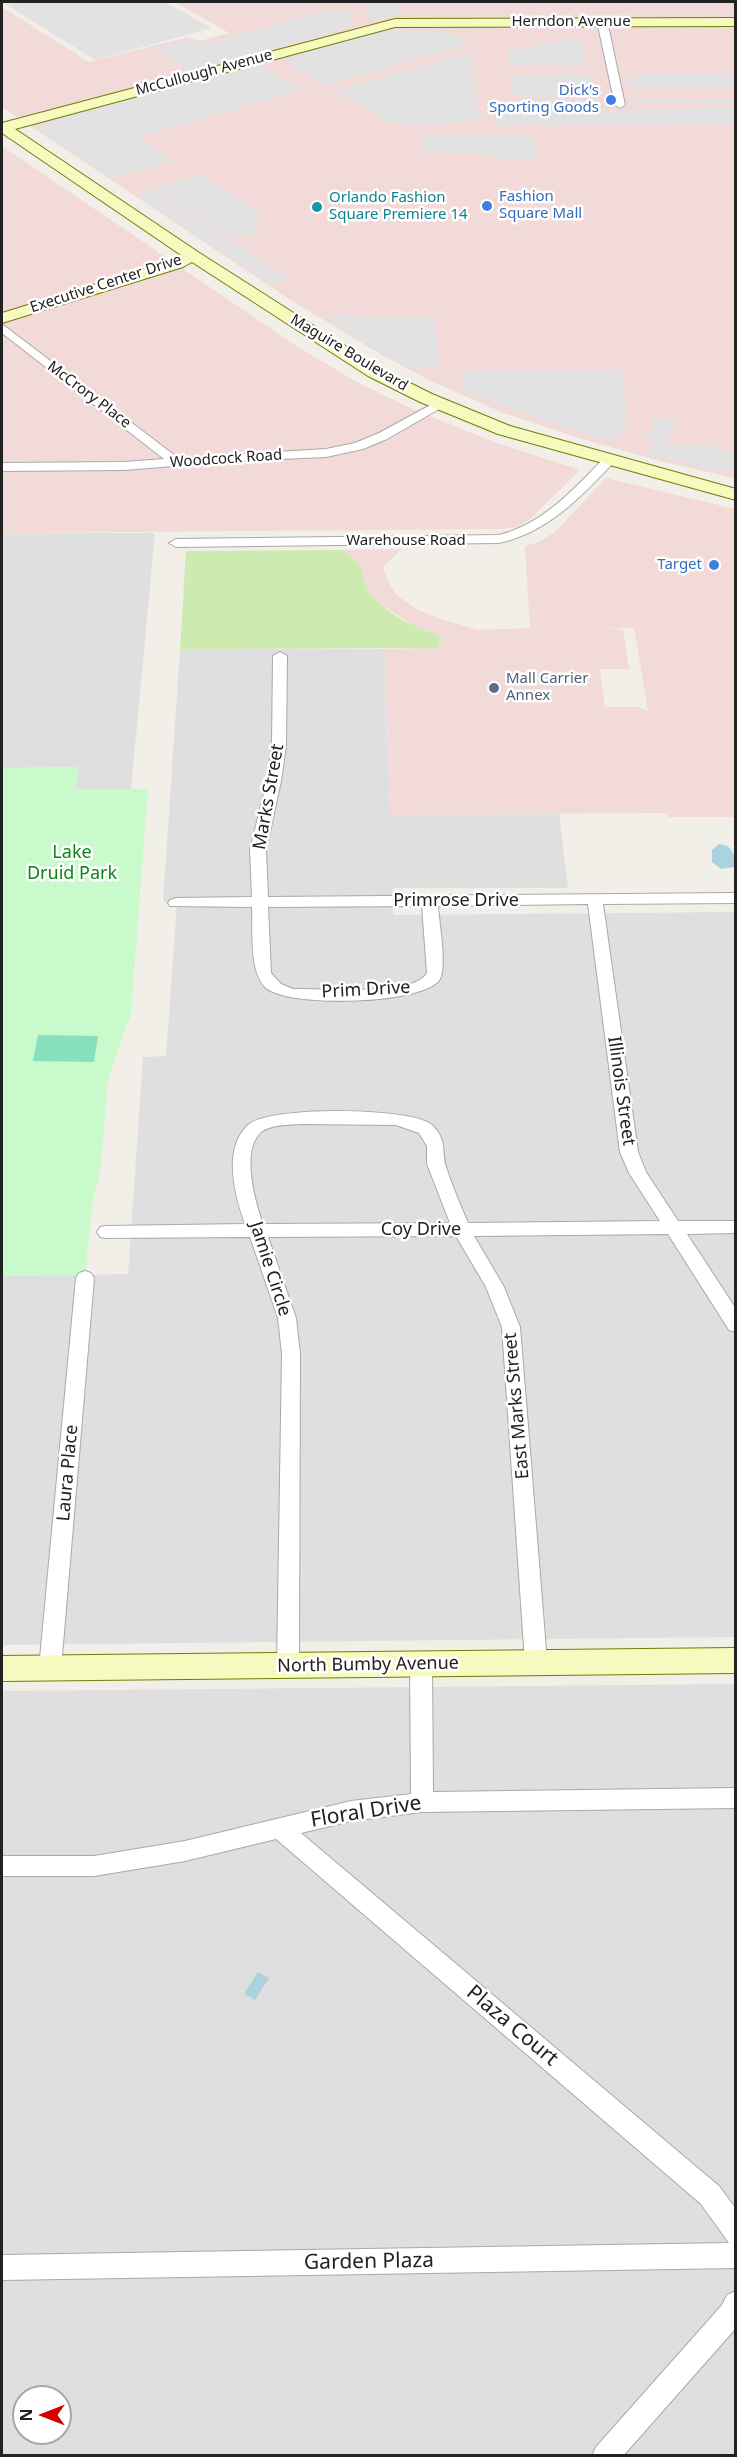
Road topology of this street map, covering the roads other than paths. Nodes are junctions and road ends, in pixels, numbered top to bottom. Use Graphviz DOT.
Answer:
graph roads {
  1 [pos="602,21"];
  2 [pos="406,22"];
  3 [pos="735,22"];
  4 [pos="620,105"];
  5 [pos="2,128"];
  6 [pos="192,255"];
  7 [pos="2,309"];
  8 [pos="2,318"];
  9 [pos="2,328"];
  10 [pos="440,405"];
  11 [pos="609,460"];
  12 [pos="176,462"];
  13 [pos="2,467"];
  14 [pos="735,495"];
  15 [pos="176,543"];
  16 [pos="280,656"];
  17 [pos="735,898"];
  18 [pos="595,900"];
  19 [pos="430,901"];
  20 [pos="259,902"];
  21 [pos="176,903"];
  22 [pos="263,973"];
  23 [pos="396,1119"];
  24 [pos="735,1227"];
  25 [pos="674,1228"];
  26 [pos="462,1229"];
  27 [pos="256,1231"];
  28 [pos="106,1232"];
  29 [pos="85,1278"];
  30 [pos="735,1325"];
  31 [pos="735,1660"];
  32 [pos="536,1662"];
  33 [pos="421,1663"];
  34 [pos="288,1666"];
  35 [pos="50,1668"];
  36 [pos="2,1669"];
  37 [pos="735,1798"];
  38 [pos="422,1802"];
  39 [pos="279,1828"];
  40 [pos="2,1866"];
  41 [pos="735,2232"];
  42 [pos="735,2255"];
  43 [pos="2,2268"];
  44 [pos="735,2304"];
  45 [pos="605,2456"];
  1 -- 2 [label="street, Herndon Avenue"];
  1 -- 3 [label="street, Herndon Avenue"];
  1 -- 4 [label="street"];
  2 -- 5 [label="street, McCullough Avenue"];
  5 -- 6 [label="street, Maguire Boulevard"];
  6 -- 7 [label="street, Executive Center Drive"];
  6 -- 8 [label="street, Executive Center Drive"];
  6 -- 10 [label="street, Maguire Boulevard"];
  9 -- 12 [label="street, McCrory Place"];
  10 -- 11 [label="street, Maguire Boulevard"];
  10 -- 12 [label="street, Woodcock Road"];
  11 -- 14 [label="street, Maguire Boulevard"];
  11 -- 15 [label="street, Warehouse Road"];
  12 -- 13 [label="street, Woodcock Road"];
  16 -- 20 [label="street, Marks Street"];
  17 -- 18 [label="street, Primrose Drive"];
  18 -- 19 [label="street, Primrose Drive"];
  18 -- 25 [label="street, Illinois Street"];
  19 -- 20 [label="street, Primrose Drive"];
  19 -- 22 [label="street, Prim Drive"];
  20 -- 21 [label="street, Primrose Drive"];
  20 -- 22 [label="street, Marks Street"];
  23 -- 26 [label="street, East Marks Street"];
  23 -- 27 [label="street, Jamie Circle"];
  24 -- 25 [label="street, Coy Drive"];
  25 -- 26 [label="street, Coy Drive"];
  25 -- 30 [label="street, Illinois Street"];
  26 -- 27 [label="street, Coy Drive"];
  26 -- 32 [label="street, East Marks Street"];
  27 -- 28 [label="street, Coy Drive"];
  27 -- 34 [label="street, Jamie Circle"];
  29 -- 35 [label="street, Laura Place"];
  31 -- 32 [label="street, North Bumby Avenue"];
  32 -- 33 [label="street, North Bumby Avenue"];
  33 -- 34 [label="street, North Bumby Avenue"];
  33 -- 38 [label="street"];
  34 -- 35 [label="street, North Bumby Avenue"];
  35 -- 36 [label="street, North Bumby Avenue"];
  37 -- 38 [label="street, Floral Drive"];
  38 -- 39 [label="street, Floral Drive"];
  39 -- 40 [label="street, Floral Drive"];
  39 -- 41 [label="street, Plaza Court"];
  42 -- 43 [label="street, Garden Plaza"];
  44 -- 45 [label="street"];
}
